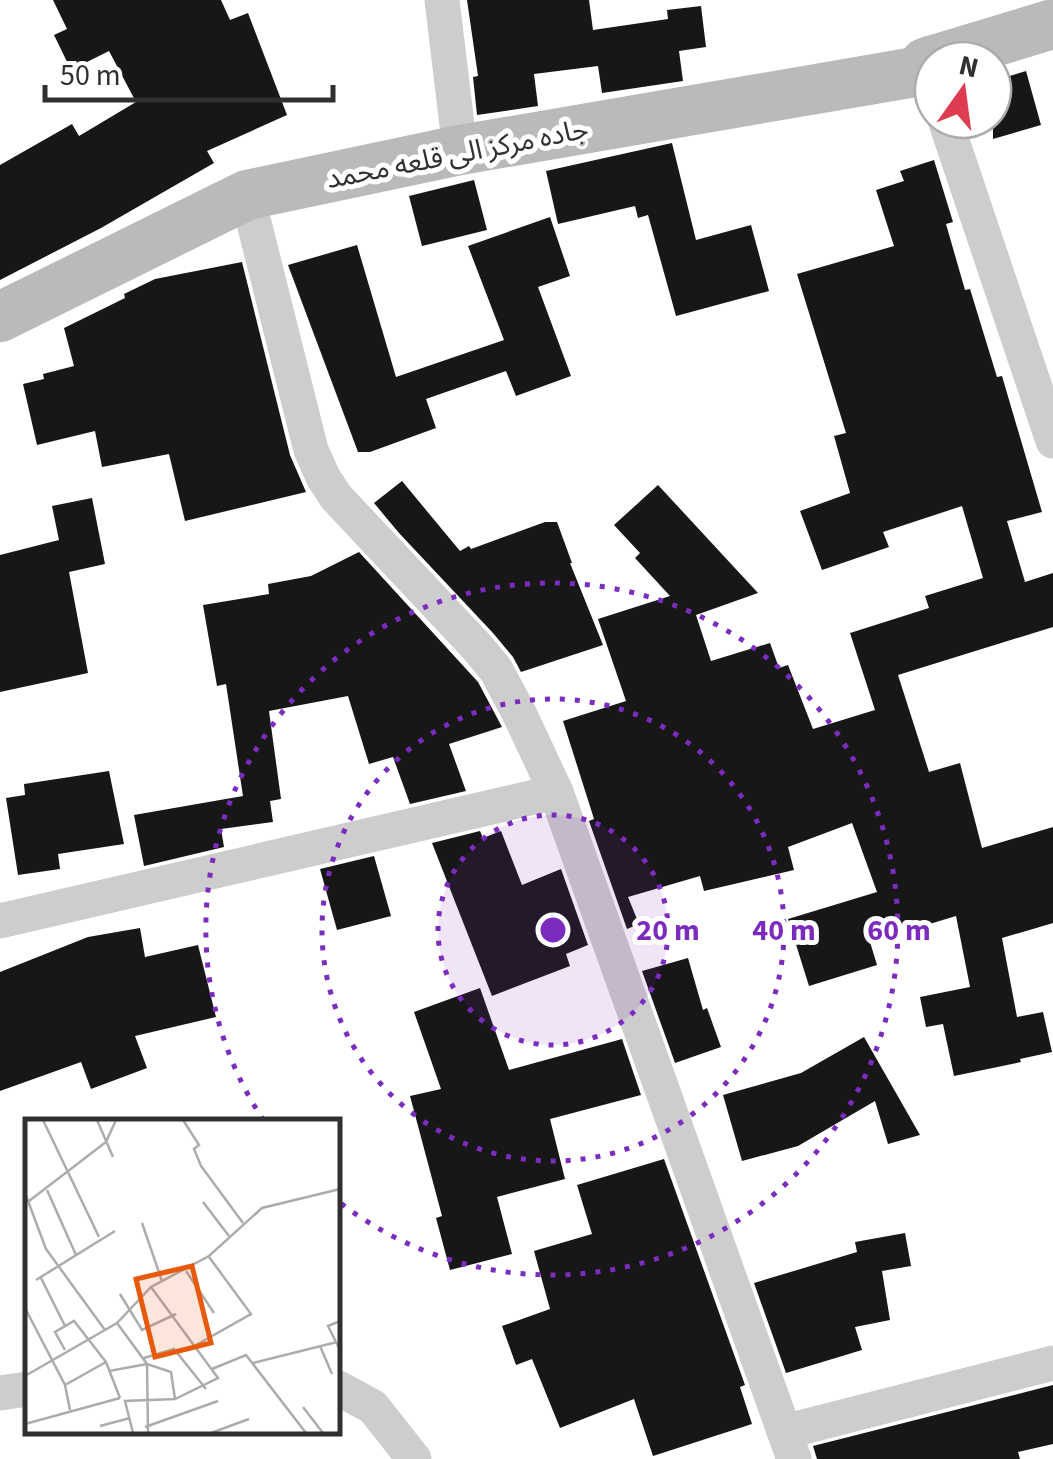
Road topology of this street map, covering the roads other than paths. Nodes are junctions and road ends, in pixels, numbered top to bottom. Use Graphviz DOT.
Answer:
graph roads {
  1 [pos="442,0"];
  2 [pos="1053,24"];
  3 [pos="1008,40"];
  4 [pos="913,72"];
  5 [pos="951,140"];
  6 [pos="460,150"];
  7 [pos="247,195"];
  8 [pos="0,317"];
  9 [pos="1053,441"];
  10 [pos="556,792"];
  11 [pos="0,922"];
  12 [pos="1053,1363"];
  13 [pos="25,1389"];
  14 [pos="340,1389"];
  15 [pos="0,1393"];
  16 [pos="789,1445"];
  17 [pos="414,1459"];
  1 -- 6 [label="street"];
  2 -- 3 [label="street, جاده مرکز الی قلعه محمد"];
  4 -- 6 [label="street, جاده مرکز الی قلعه محمد"];
  5 -- 9 [label="street"];
  6 -- 7 [label="street, جاده مرکز الی قلعه محمد"];
  7 -- 8 [label="street, جاده مرکز الی قلعه محمد"];
  7 -- 10 [label="street"];
  10 -- 11 [label="street"];
  10 -- 16 [label="street"];
  12 -- 16 [label="street"];
  13 -- 15 [label="street"];
  14 -- 17 [label="street"];
}
